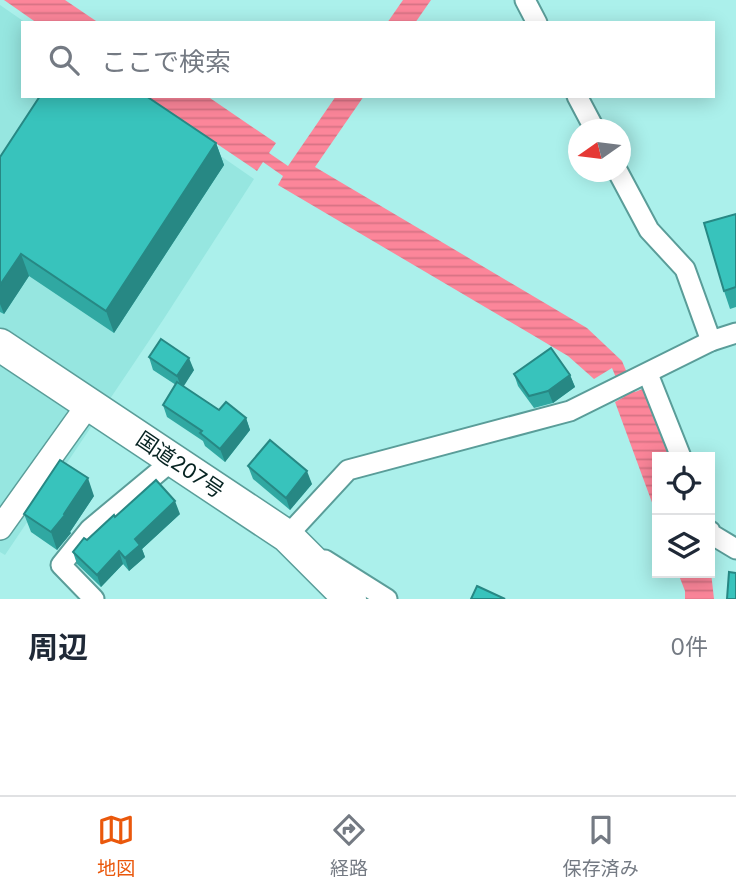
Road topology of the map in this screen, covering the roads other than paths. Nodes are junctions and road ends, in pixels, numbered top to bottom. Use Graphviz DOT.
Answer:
graph roads {
  1 [pos="525,0"];
  2 [pos="536,21"];
  3 [pos="578,98"];
  4 [pos="589,119"];
  5 [pos="623,182"];
  6 [pos="736,333"];
  7 [pos="712,341"];
  8 [pos="0,345"];
  9 [pos="633,381"];
  10 [pos="88,405"];
  11 [pos="678,452"];
  12 [pos="173,460"];
  13 [pos="0,528"];
  14 [pos="287,536"];
  15 [pos="715,537"];
  16 [pos="736,550"];
  17 [pos="94,599"];
  18 [pos="350,599"];
  19 [pos="387,599"];
  1 -- 2 [label="street"];
  3 -- 4 [label="street"];
  5 -- 7 [label="street"];
  6 -- 7 [label="street"];
  7 -- 9 [label="street"];
  8 -- 10 [label="highway, 国道207号"];
  9 -- 11 [label="street"];
  9 -- 14 [label="street"];
  10 -- 12 [label="highway, 国道207号"];
  10 -- 13 [label="street"];
  12 -- 14 [label="highway, 国道207号"];
  12 -- 17 [label="street"];
  14 -- 18 [label="highway, 国道207号"];
  14 -- 19 [label="street"];
  15 -- 16 [label="street"];
}
